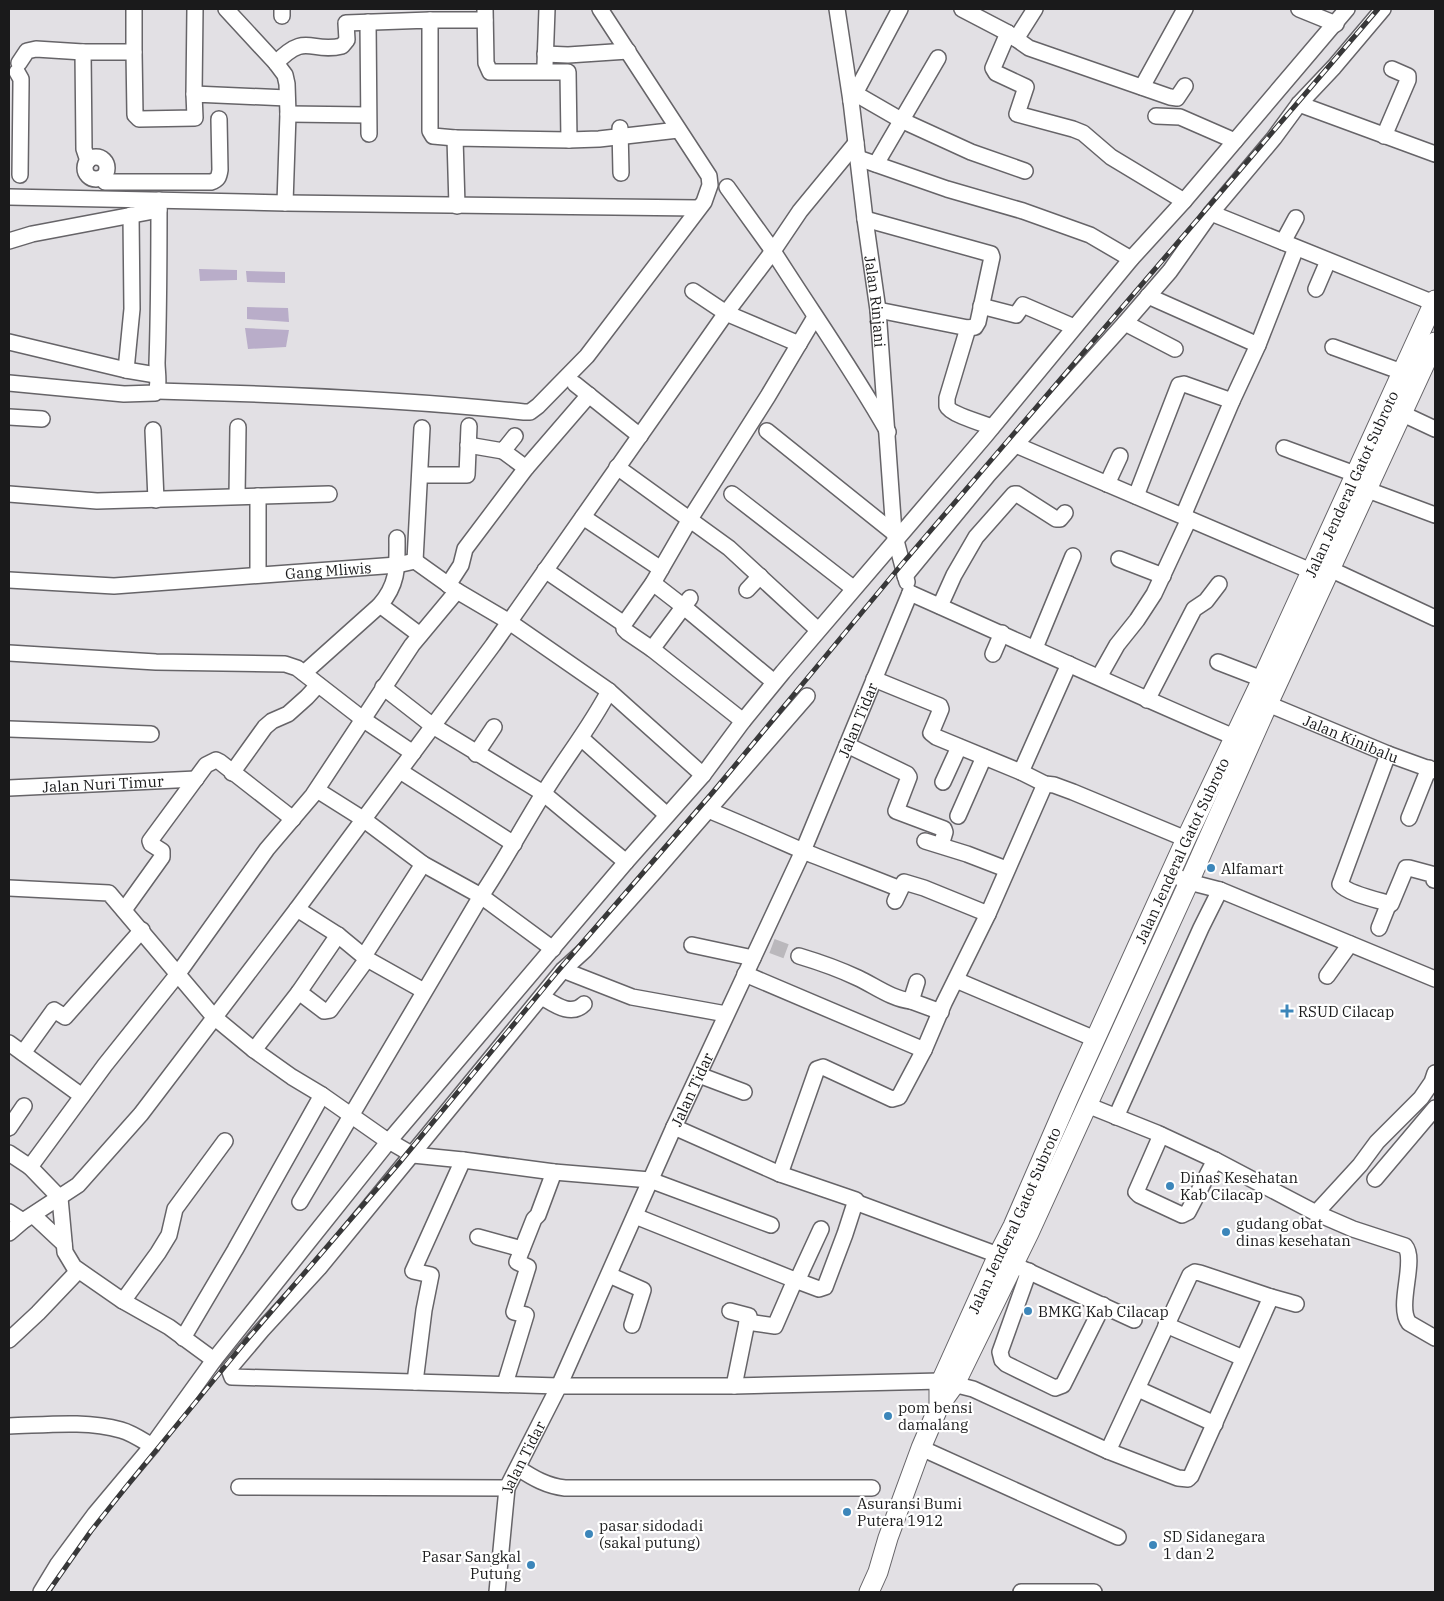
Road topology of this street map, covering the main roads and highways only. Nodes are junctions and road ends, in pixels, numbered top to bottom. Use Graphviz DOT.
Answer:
graph roads {
  1 [pos="1434,301"];
  2 [pos="1435,342"];
  3 [pos="1358,482"];
  4 [pos="1068,1097"];
  5 [pos="1087,1105"];
  6 [pos="1013,1263"];
  7 [pos="869,1592"];
  1 -- 3 [label="main road, Jalan Jenderal Gatot Subroto"];
  2 -- 3 [label="main road, Jalan Jenderal Gatot Subroto"];
  3 -- 4 [label="main road, Jalan Jenderal Gatot Subroto"];
  3 -- 5 [label="main road, Jalan Jenderal Gatot Subroto"];
  4 -- 5 [label="main road"];
  4 -- 6 [label="main road, Jalan Jenderal Gatot Subroto"];
  5 -- 6 [label="main road, Jalan Jenderal Gatot Subroto"];
  6 -- 7 [label="main road, Jalan Jenderal Gatot Subroto"];
}
